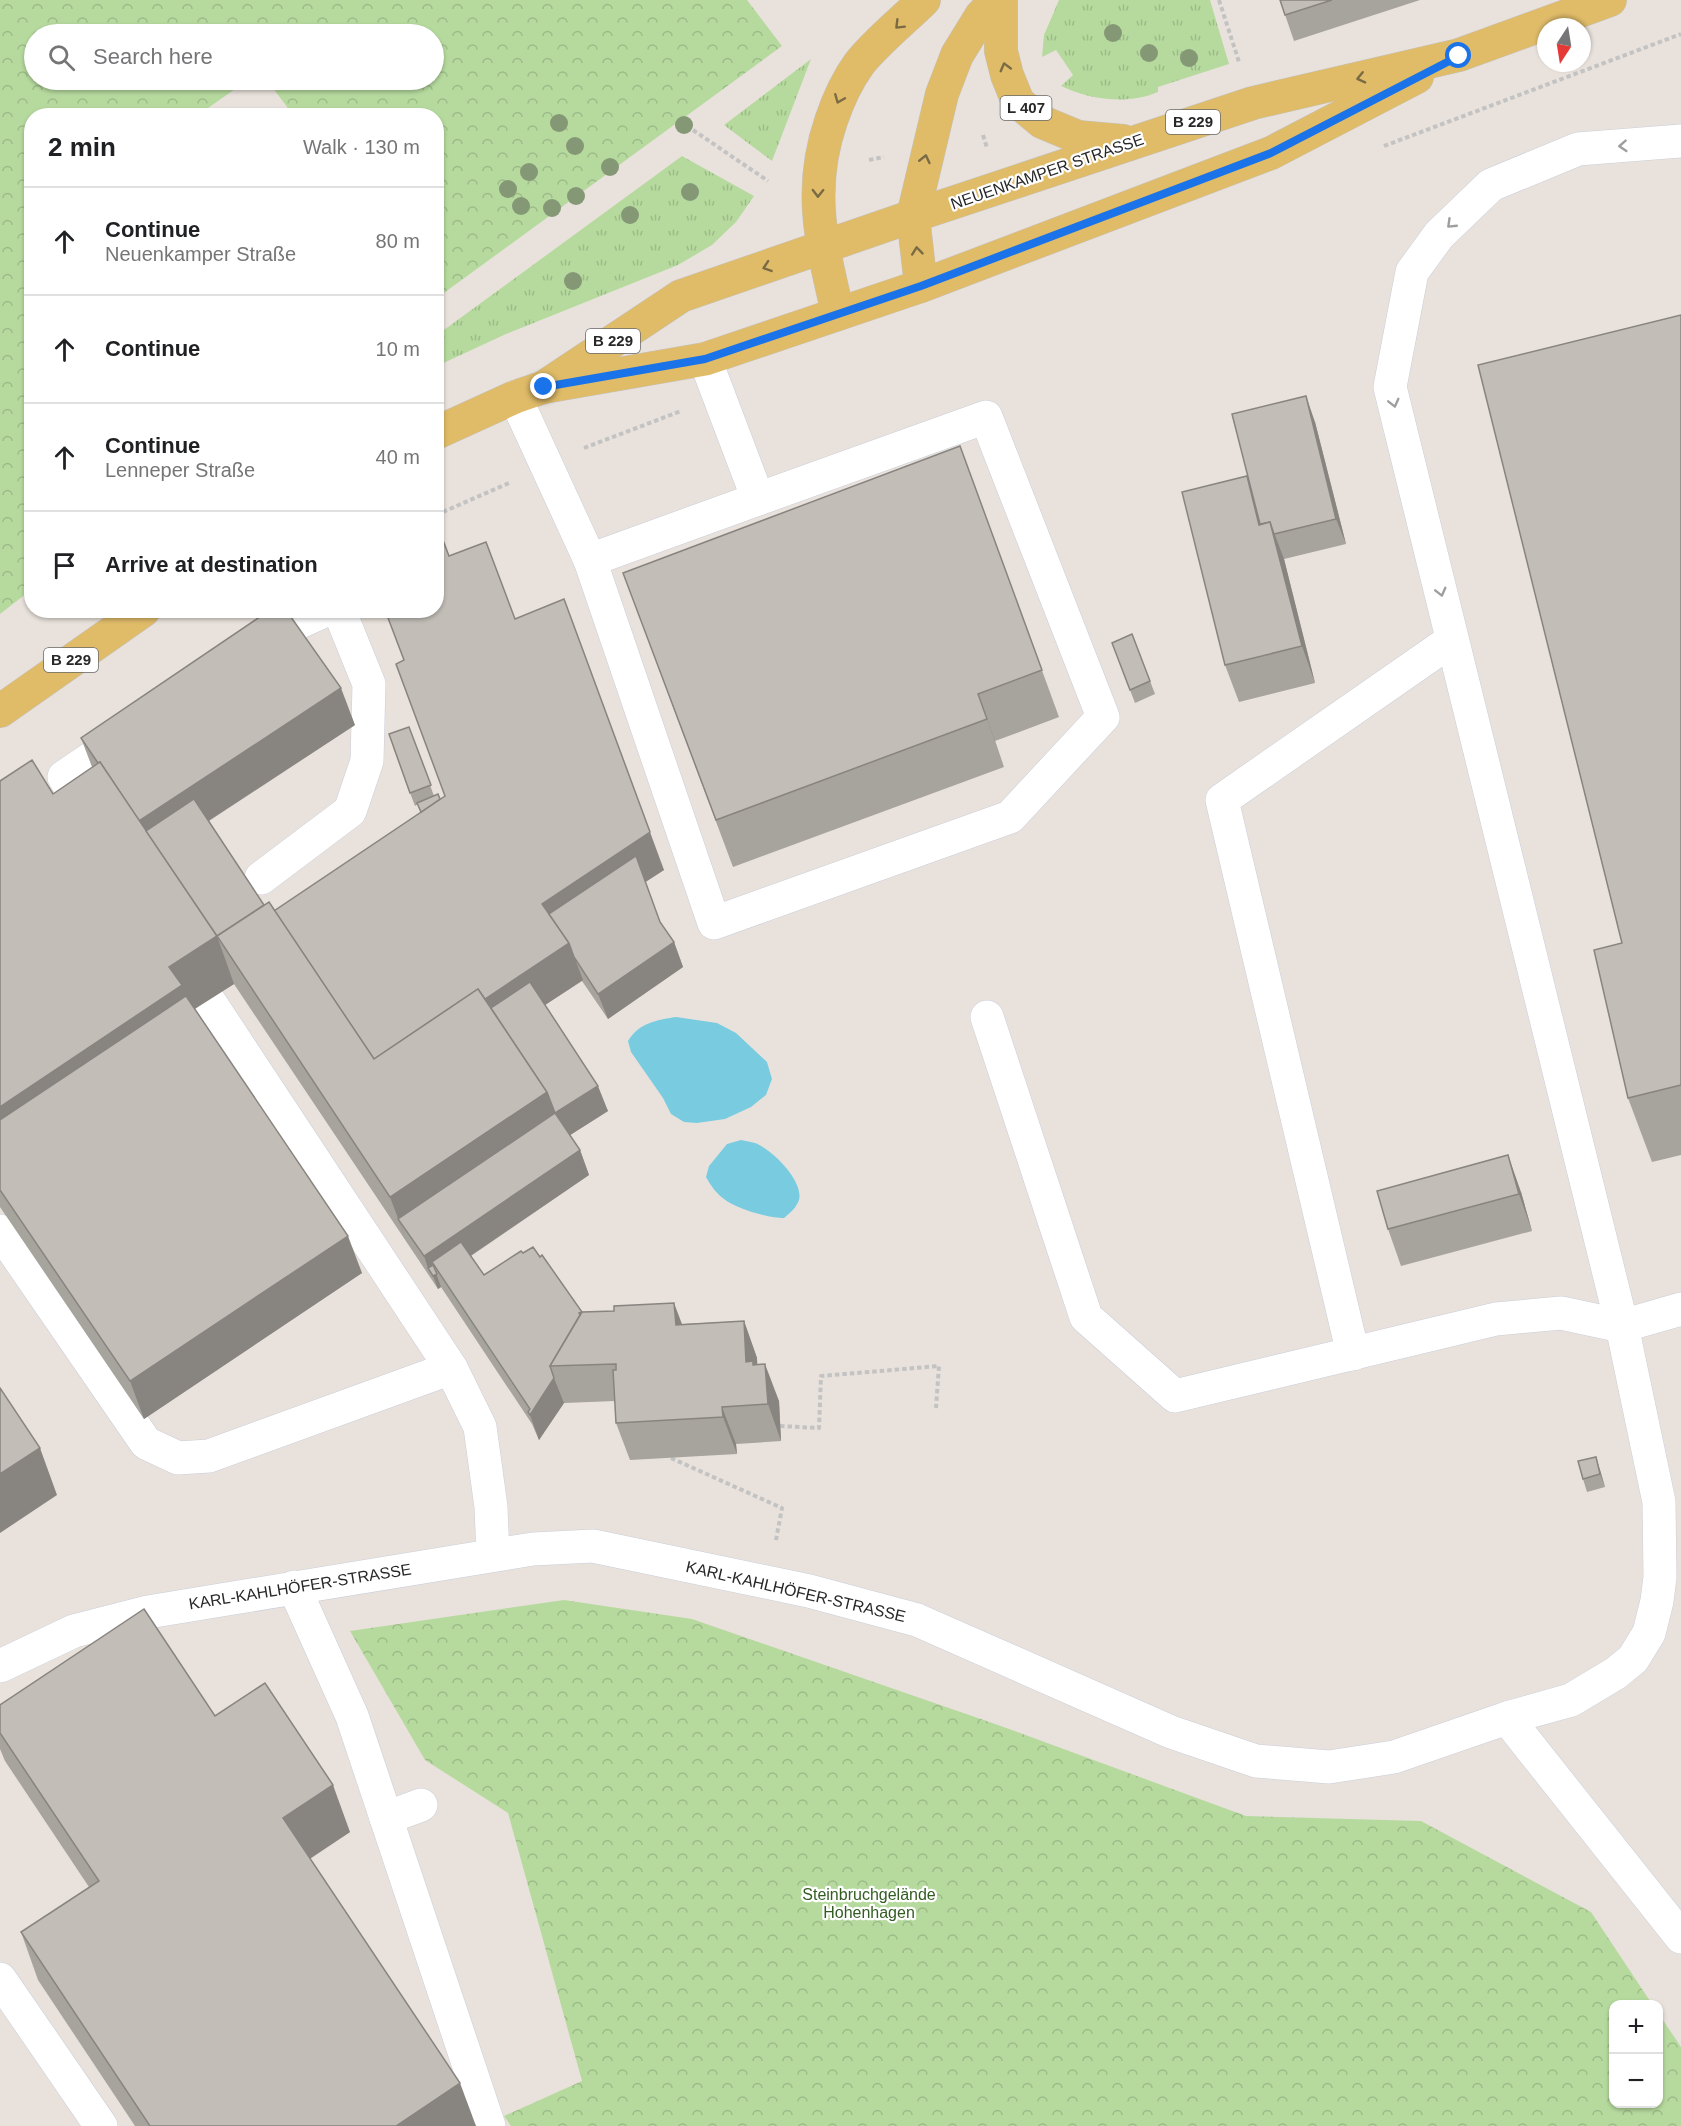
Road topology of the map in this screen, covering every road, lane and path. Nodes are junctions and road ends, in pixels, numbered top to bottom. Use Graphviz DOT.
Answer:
graph roads {
  1 [pos="924,0"];
  2 [pos="996,0"];
  3 [pos="1001,0"];
  4 [pos="1219,0"];
  5 [pos="1610,0"];
  6 [pos="1459,56"];
  7 [pos="1239,63"];
  8 [pos="693,130"];
  9 [pos="1681,141"];
  10 [pos="1133,142"];
  11 [pos="768,182"];
  12 [pos="913,216"];
  13 [pos="822,248"];
  14 [pos="921,286"];
  15 [pos="838,314"];
  16 [pos="705,359"];
  17 [pos="530,392"];
  18 [pos="444,430"];
  19 [pos="758,499"];
  20 [pos="590,560"];
  21 [pos="133,618"];
  22 [pos="308,618"];
  23 [pos="342,618"];
  24 [pos="1452,640"];
  25 [pos="231,664"];
  26 [pos="0,711"];
  27 [pos="153,717"];
  28 [pos="109,847"];
  29 [pos="261,878"];
  30 [pos="168,938"];
  31 [pos="987,1017"];
  32 [pos="0,1231"];
  33 [pos="1681,1309"];
  34 [pos="1622,1326"];
  35 [pos="1353,1354"];
  36 [pos="451,1368"];
  37 [pos="936,1408"];
  38 [pos="780,1426"];
  39 [pos="671,1458"];
  40 [pos="493,1555"];
  41 [pos="768,1582"];
  42 [pos="294,1587"];
  43 [pos="0,1666"];
  44 [pos="1507,1718"];
  45 [pos="421,1805"];
  46 [pos="387,1818"];
  47 [pos="1681,1937"];
  48 [pos="0,1979"];
  49 [pos="101,2126"];
  50 [pos="489,2126"];
  1 -- 13 [label="main road, one-way"];
  12 -- 2 [label="main road, one-way"];
  10 -- 3 [label="main road, L 407, one-way"];
  4 -- 7 [label="path"];
  5 -- 6 [label="main road, NEUENKAMPER STRASSE / B 229"];
  6 -- 10 [label="main road, NEUENKAMPER STRASSE / B 229, one-way"];
  6 -- 14 [label="main road, NEUENKAMPER STRASSE / B 229"];
  8 -- 11 [label="path"];
  9 -- 24 [label="street, KARL-KAHLHÖFER-STRASSE, one-way"];
  10 -- 12 [label="main road, NEUENKAMPER STRASSE / B 229"];
  12 -- 13 [label="main road, B 229"];
  14 -- 12 [label="main road, one-way"];
  13 -- 15 [label="main road"];
  13 -- 17 [label="main road, B 229, one-way"];
  14 -- 15 [label="main road, B 229"];
  15 -- 16 [label="main road, B 229"];
  16 -- 17 [label="main road, B 229"];
  16 -- 19 [label="street"];
  17 -- 18 [label="main road, B 229"];
  17 -- 20 [label="street"];
  19 -- 20 [label="street"];
  19 -- 20 [label="street"];
  21 -- 26 [label="main road, B 229"];
  22 -- 25 [label="street"];
  23 -- 29 [label="street"];
  24 -- 34 [label="street, KARL-KAHLHÖFER-STRASSE"];
  24 -- 35 [label="street"];
  27 -- 28 [label="street"];
  30 -- 36 [label="street"];
  31 -- 35 [label="street"];
  32 -- 36 [label="street"];
  33 -- 34 [label="street"];
  34 -- 35 [label="street"];
  34 -- 44 [label="street, KARL-KAHLHÖFER-STRASSE"];
  36 -- 40 [label="street"];
  37 -- 38 [label="path"];
  39 -- 41 [label="path"];
  40 -- 41 [label="street, KARL-KAHLHÖFER-STRASSE"];
  40 -- 42 [label="street, KARL-KAHLHÖFER-STRASSE"];
  41 -- 44 [label="street, KARL-KAHLHÖFER-STRASSE"];
  42 -- 43 [label="street, KARL-KAHLHÖFER-STRASSE"];
  42 -- 46 [label="street"];
  44 -- 47 [label="street"];
  45 -- 46 [label="street"];
  46 -- 50 [label="street"];
  48 -- 49 [label="street"];
}
